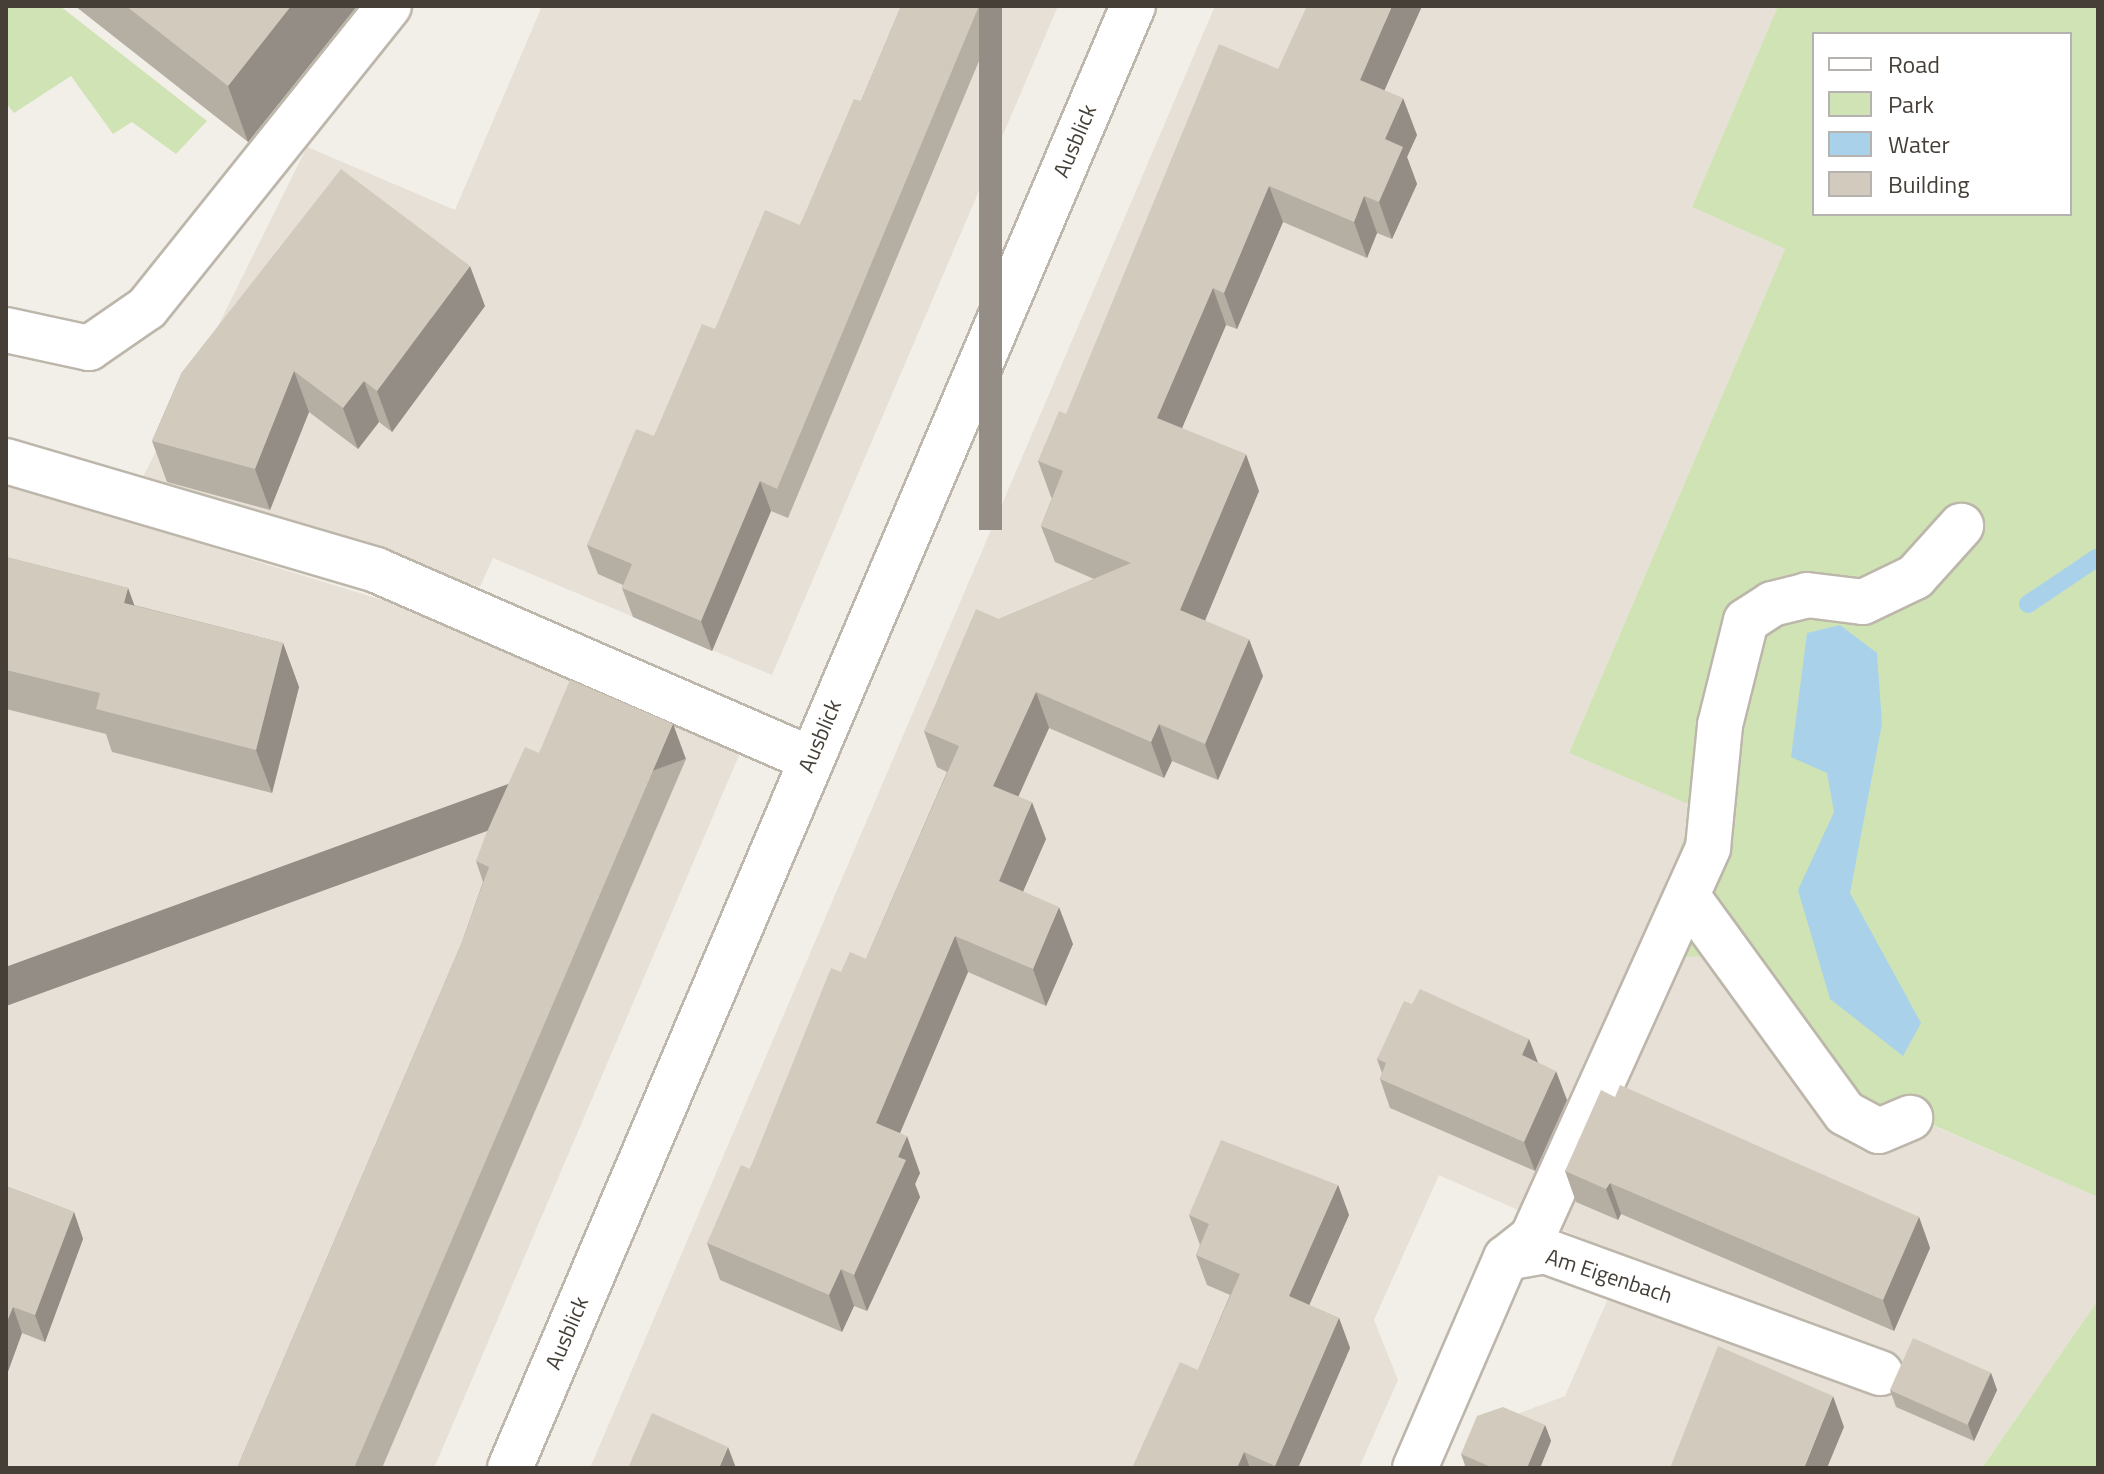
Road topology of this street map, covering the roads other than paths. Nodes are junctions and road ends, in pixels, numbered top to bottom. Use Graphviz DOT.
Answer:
graph roads {
  1 [pos="389,6"];
  2 [pos="1133,6"];
  3 [pos="6,330"];
  4 [pos="6,461"];
  5 [pos="1961,526"];
  6 [pos="810,759"];
  7 [pos="1688,897"];
  8 [pos="1910,1118"];
  9 [pos="1506,1258"];
  10 [pos="1881,1373"];
  11 [pos="510,1468"];
  12 [pos="1415,1468"];
  1 -- 3 [label="street"];
  2 -- 6 [label="street, Ausblick"];
  4 -- 6 [label="street"];
  5 -- 7 [label="street"];
  6 -- 11 [label="street, Ausblick"];
  7 -- 8 [label="street"];
  7 -- 9 [label="street"];
  9 -- 10 [label="street, Am Eigenbach"];
  9 -- 12 [label="street"];
}
